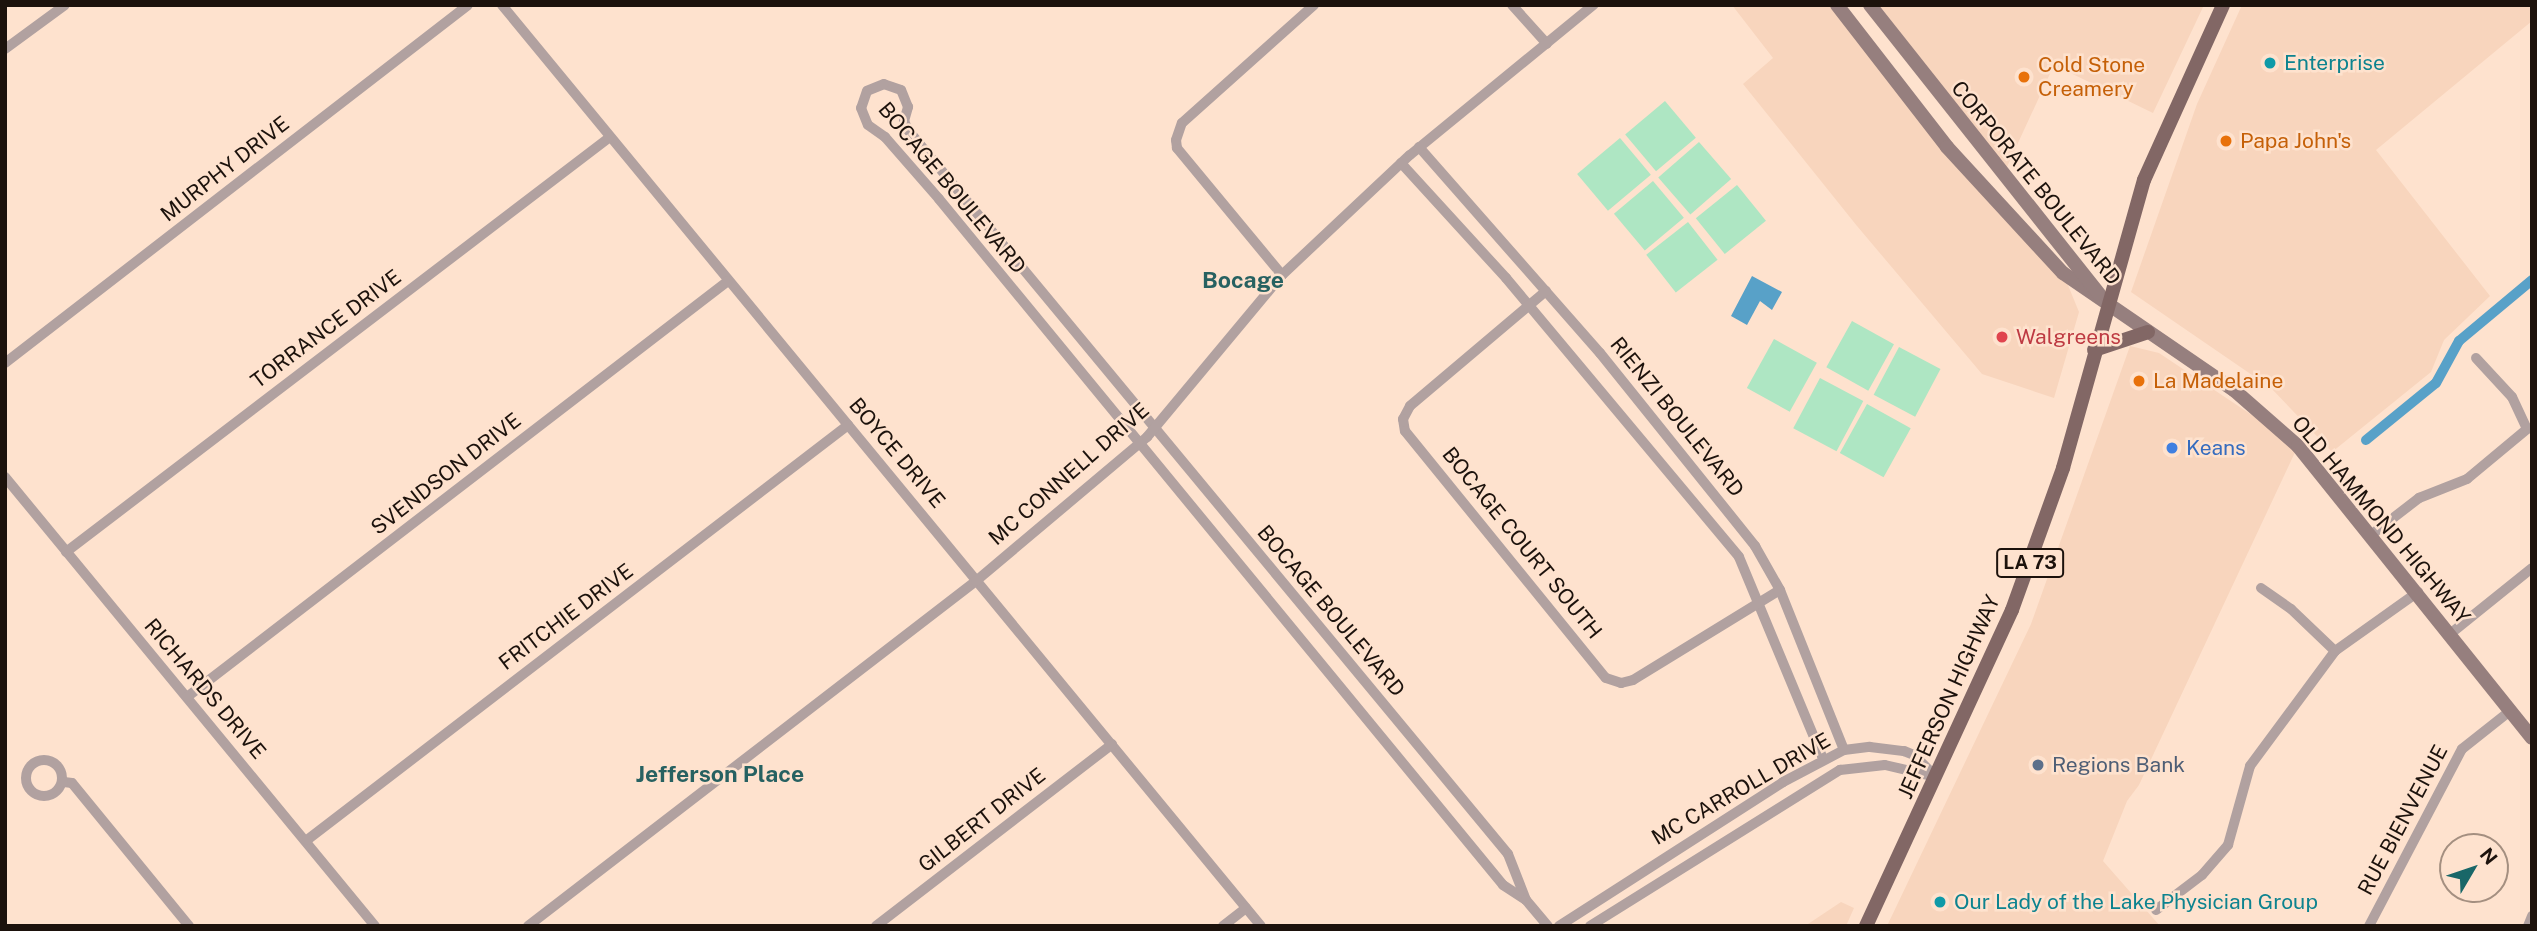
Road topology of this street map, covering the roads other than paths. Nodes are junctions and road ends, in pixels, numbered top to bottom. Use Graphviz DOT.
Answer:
graph roads {
  1 [pos="65,5"];
  2 [pos="468,5"];
  3 [pos="502,5"];
  4 [pos="1314,5"];
  5 [pos="1512,5"];
  6 [pos="1593,5"];
  7 [pos="1837,5"];
  8 [pos="1870,5"];
  9 [pos="2222,5"];
  10 [pos="1547,44"];
  11 [pos="5,49"];
  12 [pos="610,136"];
  13 [pos="1419,147"];
  14 [pos="1401,163"];
  15 [pos="1282,275"];
  16 [pos="728,281"];
  17 [pos="1546,291"];
  18 [pos="2106,304"];
  19 [pos="1530,305"];
  20 [pos="2148,332"];
  21 [pos="2094,351"];
  22 [pos="2476,358"];
  23 [pos="5,363"];
  24 [pos="848,425"];
  25 [pos="1154,427"];
  26 [pos="1139,443"];
  27 [pos="5,477"];
  28 [pos="2371,535"];
  29 [pos="66,552"];
  30 [pos="2532,568"];
  31 [pos="976,580"];
  32 [pos="2261,588"];
  33 [pos="1780,590"];
  34 [pos="2418,592"];
  35 [pos="1760,601"];
  36 [pos="2450,634"];
  37 [pos="2335,651"];
  38 [pos="187,697"];
  39 [pos="2510,711"];
  40 [pos="2532,738"];
  41 [pos="1112,744"];
  42 [pos="1844,750"];
  43 [pos="1823,759"];
  44 [pos="1936,777"];
  45 [pos="64,782"];
  46 [pos="307,840"];
  47 [pos="1526,900"];
  48 [pos="1246,908"];
  49 [pos="2156,910"];
  50 [pos="2532,916"];
  51 [pos="189,926"];
  52 [pos="375,926"];
  53 [pos="528,926"];
  54 [pos="876,926"];
  55 [pos="1223,926"];
  56 [pos="1261,926"];
  57 [pos="1548,926"];
  58 [pos="1559,926"];
  59 [pos="1590,926"];
  60 [pos="1866,926"];
  61 [pos="2369,926"];
  62 [pos="2528,926"];
  1 -- 11 [label="street"];
  2 -- 23 [label="street, MURPHY DRIVE"];
  3 -- 12 [label="street, BOYCE DRIVE"];
  4 -- 15 [label="street"];
  5 -- 10 [label="street"];
  6 -- 10 [label="street, MC CONNELL DRIVE"];
  7 -- 18 [label="street, CORPORATE BOULEVARD"];
  8 -- 18 [label="street, CORPORATE BOULEVARD"];
  9 -- 18 [label="main road, JEFFERSON HIGHWAY"];
  10 -- 13 [label="street, MC CONNELL DRIVE"];
  12 -- 16 [label="street, BOYCE DRIVE"];
  12 -- 29 [label="street, TORRANCE DRIVE"];
  13 -- 14 [label="street, MC CONNELL DRIVE"];
  13 -- 17 [label="street, RIENZI BOULEVARD"];
  14 -- 15 [label="street, MC CONNELL DRIVE"];
  14 -- 19 [label="street, RIENZI BOULEVARD"];
  15 -- 25 [label="street, MC CONNELL DRIVE"];
  16 -- 24 [label="street, BOYCE DRIVE"];
  16 -- 38 [label="street, SVENDSON DRIVE"];
  17 -- 19 [label="street"];
  17 -- 33 [label="street, RIENZI BOULEVARD"];
  18 -- 20 [label="street, OLD HAMMOND HIGHWAY"];
  18 -- 21 [label="main road, JEFFERSON HIGHWAY / LA 73"];
  19 -- 35 [label="street, RIENZI BOULEVARD"];
  19 -- 35 [label="street, BOCAGE COURT SOUTH"];
  20 -- 21 [label="main road"];
  20 -- 28 [label="street, OLD HAMMOND HIGHWAY"];
  21 -- 44 [label="main road, JEFFERSON HIGHWAY / LA 73"];
  22 -- 28 [label="street"];
  24 -- 31 [label="street, BOYCE DRIVE"];
  24 -- 46 [label="street, FRITCHIE DRIVE"];
  25 -- 26 [label="street, MC CONNELL DRIVE"];
  25 -- 26 [label="street, BOCAGE BOULEVARD"];
  25 -- 47 [label="street, BOCAGE BOULEVARD"];
  26 -- 31 [label="street, MC CONNELL DRIVE"];
  26 -- 47 [label="street, BOCAGE BOULEVARD"];
  27 -- 29 [label="street, RICHARDS DRIVE"];
  28 -- 34 [label="street, OLD HAMMOND HIGHWAY"];
  29 -- 38 [label="street, RICHARDS DRIVE"];
  30 -- 36 [label="street"];
  31 -- 41 [label="street, BOYCE DRIVE"];
  31 -- 53 [label="street, MC CONNELL DRIVE"];
  32 -- 37 [label="street"];
  33 -- 35 [label="street"];
  33 -- 42 [label="street, RIENZI BOULEVARD"];
  34 -- 36 [label="street, OLD HAMMOND HIGHWAY"];
  34 -- 37 [label="street"];
  35 -- 43 [label="street, RIENZI BOULEVARD"];
  36 -- 39 [label="street, OLD HAMMOND HIGHWAY"];
  37 -- 49 [label="street"];
  38 -- 46 [label="street, RICHARDS DRIVE"];
  39 -- 40 [label="street, OLD HAMMOND HIGHWAY"];
  39 -- 61 [label="street, RUE BIENVENUE"];
  41 -- 48 [label="street, BOYCE DRIVE"];
  41 -- 54 [label="street, GILBERT DRIVE"];
  42 -- 43 [label="street, MC CARROLL DRIVE"];
  42 -- 44 [label="street, MC CARROLL DRIVE"];
  43 -- 58 [label="street, MC CARROLL DRIVE"];
  44 -- 59 [label="street, MC CARROLL DRIVE"];
  44 -- 60 [label="main road, JEFFERSON HIGHWAY / LA 73"];
  45 -- 51 [label="street"];
  46 -- 52 [label="street, RICHARDS DRIVE"];
  47 -- 57 [label="street, BOCAGE BOULEVARD"];
  48 -- 55 [label="street"];
  48 -- 56 [label="street, BOYCE DRIVE"];
  50 -- 62 [label="street"];
}
